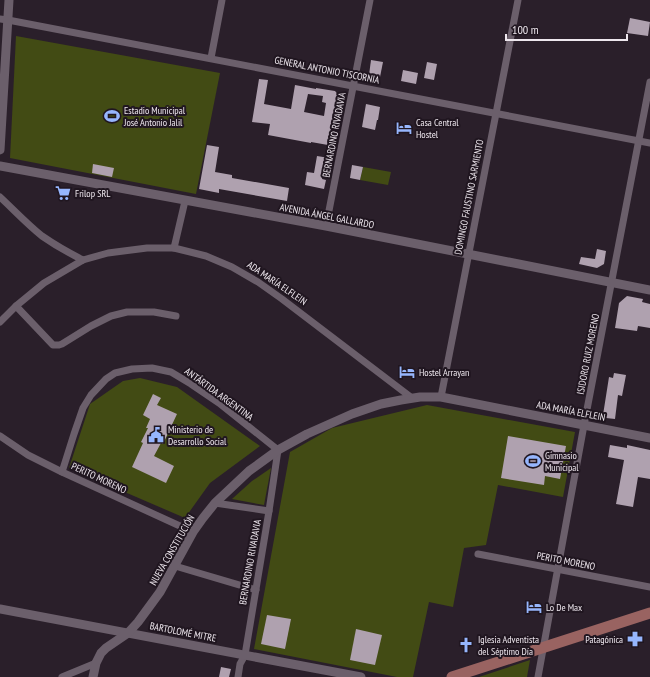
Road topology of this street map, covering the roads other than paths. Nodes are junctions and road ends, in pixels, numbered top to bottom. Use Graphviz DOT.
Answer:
graph roads {
  1 [pos="9,0"];
  2 [pos="222,0"];
  3 [pos="370,0"];
  4 [pos="518,0"];
  5 [pos="4,19"];
  6 [pos="210,58"];
  7 [pos="650,82"];
  8 [pos="353,86"];
  9 [pos="495,113"];
  10 [pos="639,140"];
  11 [pos="650,143"];
  12 [pos="0,150"];
  13 [pos="0,166"];
  14 [pos="0,197"];
  15 [pos="185,201"];
  16 [pos="326,226"];
  17 [pos="174,248"];
  18 [pos="469,254"];
  19 [pos="83,260"];
  20 [pos="612,283"];
  21 [pos="650,290"];
  22 [pos="16,306"];
  23 [pos="176,316"];
  24 [pos="0,322"];
  25 [pos="441,397"];
  26 [pos="412,398"];
  27 [pos="584,425"];
  28 [pos="0,436"];
  29 [pos="650,438"];
  30 [pos="278,450"];
  31 [pos="62,472"];
  32 [pos="215,502"];
  33 [pos="269,511"];
  34 [pos="193,532"];
  35 [pos="478,554"];
  36 [pos="175,566"];
  37 [pos="557,569"];
  38 [pos="650,587"];
  39 [pos="256,590"];
  40 [pos="0,608"];
  41 [pos="650,613"];
  42 [pos="128,633"];
  43 [pos="544,647"];
  44 [pos="245,655"];
  45 [pos="96,663"];
  46 [pos="62,677"];
  47 [pos="93,677"];
  48 [pos="238,677"];
  49 [pos="361,677"];
  50 [pos="452,677"];
  51 [pos="538,677"];
  1 -- 5 [label="street"];
  2 -- 6 [label="street"];
  3 -- 8 [label="street, BERNARDINO RIVADAVIA"];
  4 -- 9 [label="street, DOMINGO FAUSTINO SARMIENTO"];
  5 -- 6 [label="street, GENERAL ANTONIO TISCORNIA"];
  5 -- 12 [label="street"];
  6 -- 8 [label="street, GENERAL ANTONIO TISCORNIA"];
  7 -- 10 [label="street, ISIDORO RUIZ MORENO"];
  8 -- 9 [label="street, GENERAL ANTONIO TISCORNIA"];
  8 -- 16 [label="street, BERNARDINO RIVADAVIA"];
  9 -- 10 [label="street, GENERAL ANTONIO TISCORNIA"];
  9 -- 18 [label="street, DOMINGO FAUSTINO SARMIENTO"];
  10 -- 11 [label="street, GENERAL ANTONIO TISCORNIA"];
  10 -- 20 [label="street, ISIDORO RUIZ MORENO"];
  13 -- 15 [label="street, AVENIDA ÁNGEL GALLARDO"];
  14 -- 19 [label="street"];
  15 -- 16 [label="street, AVENIDA ÁNGEL GALLARDO"];
  15 -- 17 [label="street"];
  16 -- 18 [label="street, AVENIDA ÁNGEL GALLARDO"];
  17 -- 19 [label="street, ADA MARÍA ELFLEIN"];
  17 -- 26 [label="street, ADA MARÍA ELFLEIN"];
  18 -- 20 [label="street, AVENIDA ÁNGEL GALLARDO"];
  18 -- 25 [label="street, DOMINGO FAUSTINO SARMIENTO"];
  19 -- 22 [label="street, ADA MARÍA ELFLEIN"];
  20 -- 21 [label="street, AVENIDA ÁNGEL GALLARDO"];
  20 -- 27 [label="street, ISIDORO RUIZ MORENO"];
  22 -- 23 [label="street"];
  22 -- 24 [label="street, ADA MARÍA ELFLEIN"];
  25 -- 26 [label="street, NUEVA CONSTITUCIÓN"];
  25 -- 27 [label="street, ADA MARÍA ELFLEIN"];
  26 -- 30 [label="street, NUEVA CONSTITUCIÓN"];
  27 -- 29 [label="street, ADA MARÍA ELFLEIN"];
  27 -- 37 [label="street, ISIDORO RUIZ MORENO"];
  28 -- 31 [label="street, PERITO MORENO"];
  30 -- 31 [label="street, ANTÁRTIDA ARGENTINA"];
  30 -- 32 [label="street, NUEVA CONSTITUCIÓN"];
  30 -- 33 [label="street, BERNARDINO RIVADAVIA"];
  31 -- 34 [label="street, PERITO MORENO"];
  32 -- 33 [label="street"];
  32 -- 34 [label="street, NUEVA CONSTITUCIÓN"];
  33 -- 39 [label="street, BERNARDINO RIVADAVIA"];
  34 -- 36 [label="street, NUEVA CONSTITUCIÓN"];
  35 -- 37 [label="street, PERITO MORENO"];
  36 -- 39 [label="street"];
  36 -- 42 [label="street, NUEVA CONSTITUCIÓN"];
  37 -- 38 [label="street, PERITO MORENO"];
  37 -- 43 [label="street, ISIDORO RUIZ MORENO"];
  39 -- 44 [label="street, BERNARDINO RIVADAVIA"];
  40 -- 42 [label="street, BARTOLOMÉ MITRE"];
  41 -- 43 [label="main road"];
  42 -- 44 [label="street, BARTOLOMÉ MITRE"];
  42 -- 45 [label="street, NUEVA CONSTITUCIÓN"];
  43 -- 50 [label="main road"];
  43 -- 51 [label="street, ISIDORO RUIZ MORENO"];
  44 -- 48 [label="street, BERNARDINO RIVADAVIA"];
  44 -- 49 [label="street, BARTOLOMÉ MITRE"];
  45 -- 46 [label="street"];
  45 -- 47 [label="street"];
}
